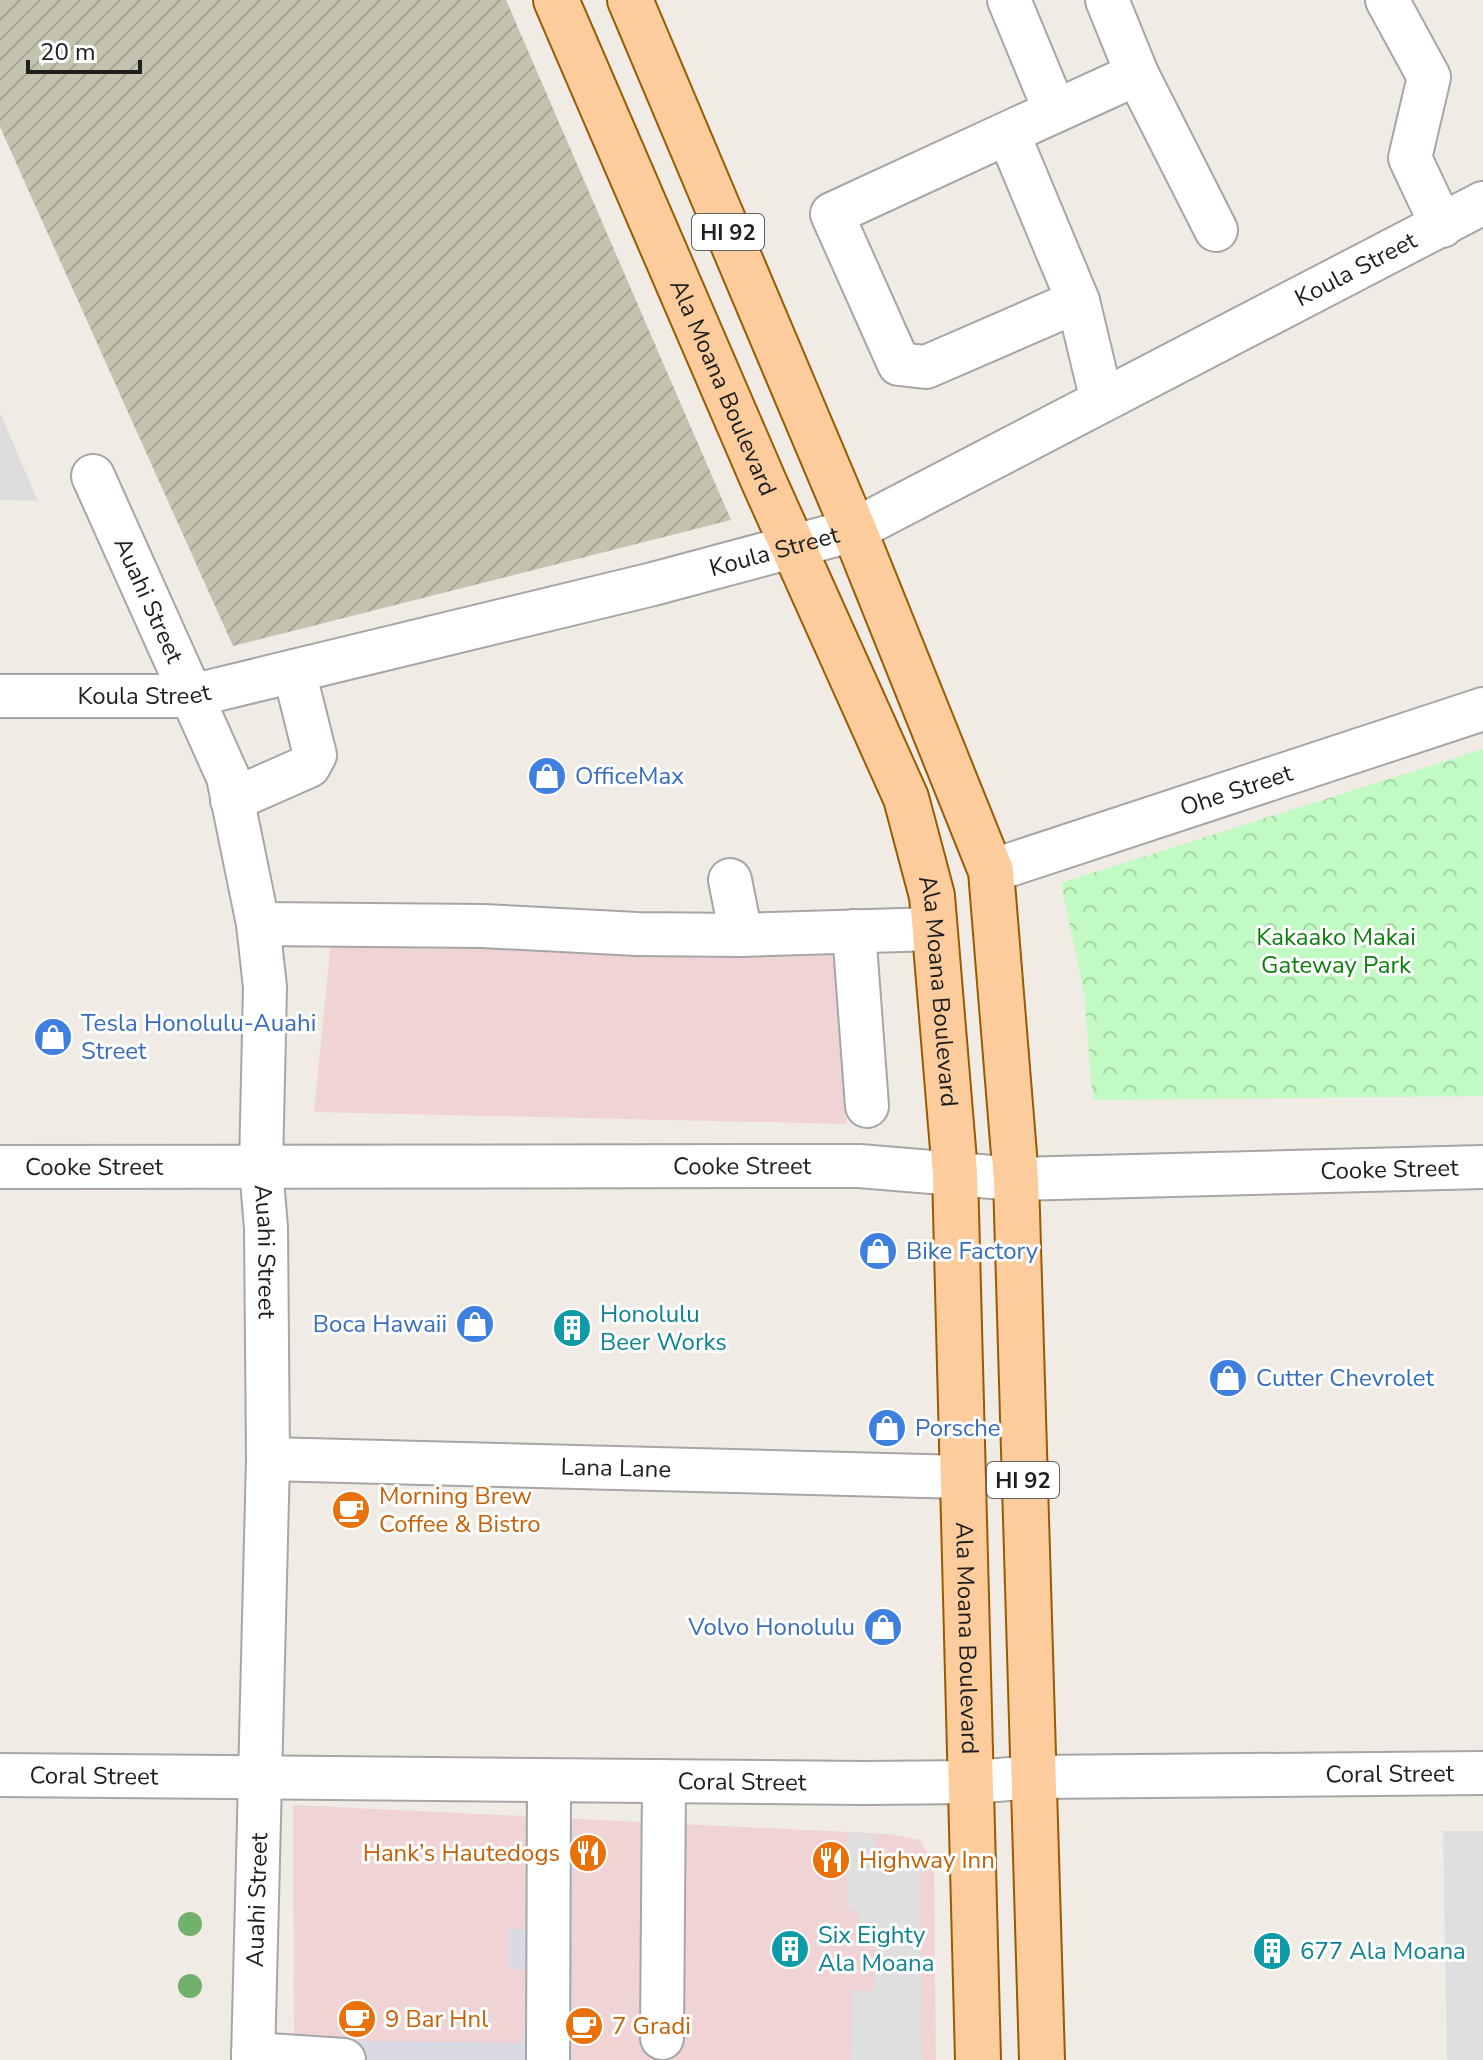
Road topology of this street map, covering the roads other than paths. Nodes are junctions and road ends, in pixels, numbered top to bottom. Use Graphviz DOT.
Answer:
graph roads {
  1 [pos="556,0"];
  2 [pos="630,0"];
  3 [pos="1009,0"];
  4 [pos="1107,0"];
  5 [pos="1387,0"];
  6 [pos="1137,74"];
  7 [pos="1055,111"];
  8 [pos="1008,133"];
  9 [pos="1483,203"];
  10 [pos="1442,226"];
  11 [pos="1216,230"];
  12 [pos="1078,301"];
  13 [pos="1102,401"];
  14 [pos="93,476"];
  15 [pos="854,530"];
  16 [pos="792,546"];
  17 [pos="294,671"];
  18 [pos="0,696"];
  19 [pos="191,696"];
  20 [pos="1483,709"];
  21 [pos="232,800"];
  22 [pos="991,871"];
  23 [pos="730,880"];
  24 [pos="258,924"];
  25 [pos="935,929"];
  26 [pos="854,931"];
  27 [pos="741,935"];
  28 [pos="867,1106"];
  29 [pos="0,1167"];
  30 [pos="1483,1167"];
  31 [pos="261,1168"];
  32 [pos="955,1173"];
  33 [pos="1016,1179"];
  34 [pos="268,1459"];
  35 [pos="963,1477"];
  36 [pos="1483,1773"];
  37 [pos="0,1775"];
  38 [pos="261,1775"];
  39 [pos="1033,1777"];
  40 [pos="664,1781"];
  41 [pos="549,1782"];
  42 [pos="974,1782"];
  43 [pos="662,2038"];
  44 [pos="253,2057"];
  45 [pos="344,2060"];
  46 [pos="548,2060"];
  47 [pos="978,2060"];
  48 [pos="1042,2060"];
  1 -- 16 [label="main road, Ala Moana Boulevard / HI 92"];
  2 -- 15 [label="main road, HI 92"];
  3 -- 7 [label="street"];
  4 -- 6 [label="street"];
  5 -- 10 [label="street"];
  6 -- 7 [label="street"];
  6 -- 11 [label="street"];
  7 -- 8 [label="street"];
  8 -- 12 [label="street"];
  8 -- 12 [label="street"];
  9 -- 10 [label="street, Koula Street"];
  10 -- 13 [label="street, Koula Street"];
  12 -- 13 [label="street"];
  13 -- 15 [label="street, Koula Street"];
  14 -- 19 [label="street, Auahi Street"];
  15 -- 16 [label="street, Koula Street"];
  15 -- 22 [label="main road, HI 92"];
  16 -- 17 [label="street, Koula Street"];
  16 -- 25 [label="main road, Ala Moana Boulevard / HI 92"];
  17 -- 19 [label="street, Koula Street"];
  17 -- 21 [label="street"];
  18 -- 19 [label="street, Koula Street"];
  19 -- 21 [label="street, Auahi Street"];
  20 -- 22 [label="street, Ohe Street"];
  21 -- 24 [label="street, Auahi Street"];
  22 -- 33 [label="main road, HI 92"];
  23 -- 27 [label="street"];
  24 -- 27 [label="street"];
  24 -- 31 [label="street, Auahi Street"];
  25 -- 26 [label="street"];
  25 -- 32 [label="main road, Ala Moana Boulevard / HI 92"];
  26 -- 27 [label="street"];
  26 -- 28 [label="street"];
  29 -- 31 [label="street, Cooke Street"];
  30 -- 33 [label="street, Cooke Street"];
  31 -- 32 [label="street, Cooke Street"];
  31 -- 34 [label="street, Auahi Street"];
  32 -- 33 [label="street, Cooke Street"];
  32 -- 35 [label="main road, Ala Moana Boulevard / HI 92"];
  33 -- 39 [label="main road, HI 92"];
  34 -- 35 [label="street, Lana Lane"];
  34 -- 38 [label="street, Auahi Street"];
  35 -- 42 [label="main road, Ala Moana Boulevard / HI 92"];
  36 -- 39 [label="street, Coral Street"];
  37 -- 38 [label="street, Coral Street"];
  38 -- 41 [label="street, Coral Street"];
  38 -- 44 [label="street, Auahi Street"];
  39 -- 42 [label="street, Coral Street"];
  39 -- 48 [label="main road, HI 92"];
  40 -- 41 [label="street, Coral Street"];
  40 -- 42 [label="street, Coral Street"];
  40 -- 43 [label="street"];
  41 -- 46 [label="street"];
  42 -- 47 [label="main road, Ala Moana Boulevard / HI 92"];
  44 -- 45 [label="street"];
}
